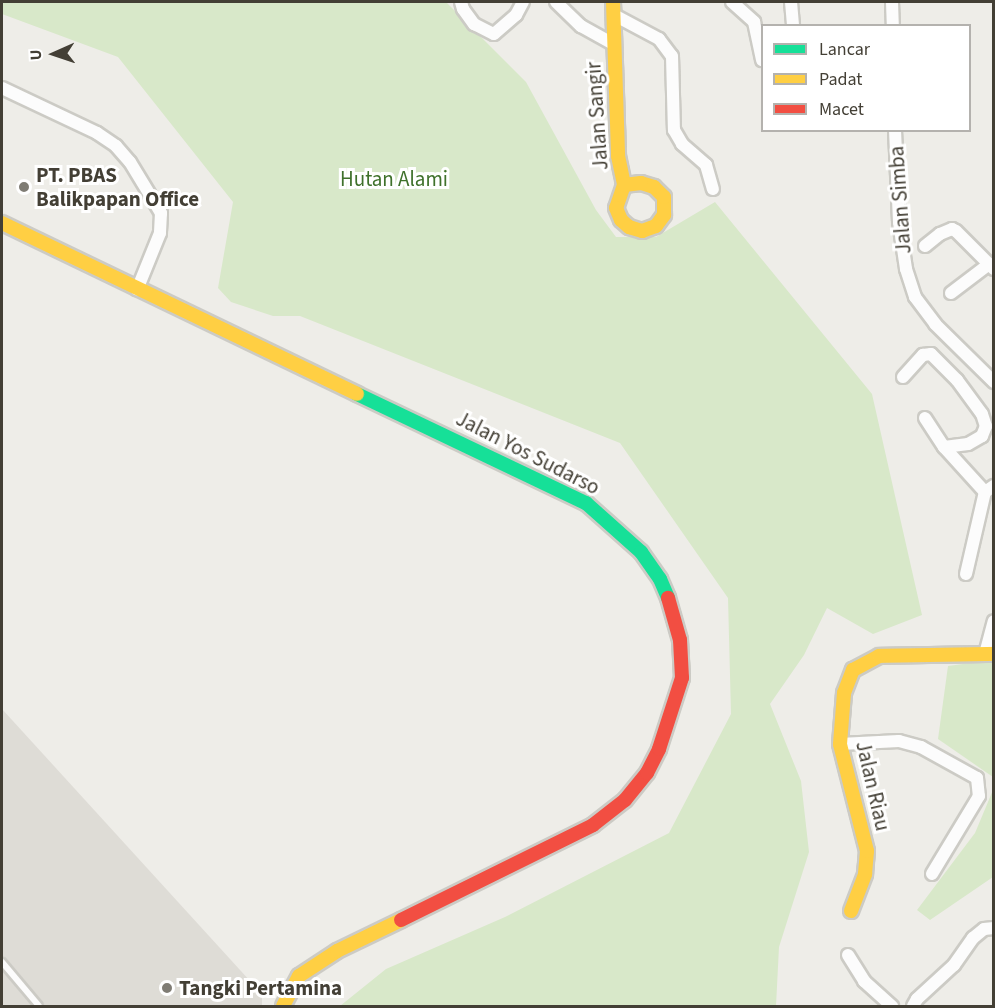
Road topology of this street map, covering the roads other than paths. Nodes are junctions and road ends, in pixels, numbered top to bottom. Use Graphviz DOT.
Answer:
graph roads {
  1 [pos="461,2"];
  2 [pos="523,2"];
  3 [pos="556,2"];
  4 [pos="732,2"];
  5 [pos="791,2"];
  6 [pos="892,2"];
  7 [pos="614,8"];
  8 [pos="793,24"];
  9 [pos="893,24"];
  10 [pos="613,44"];
  11 [pos="761,55"];
  12 [pos="2,88"];
  13 [pos="895,136"];
  14 [pos="624,185"];
  15 [pos="713,189"];
  16 [pos="2,223"];
  17 [pos="925,246"];
  18 [pos="991,267"];
  19 [pos="137,290"];
  20 [pos="951,293"];
  21 [pos="903,377"];
  22 [pos="993,382"];
  23 [pos="925,418"];
  24 [pos="944,447"];
  25 [pos="989,489"];
  26 [pos="966,574"];
  27 [pos="993,621"];
  28 [pos="989,654"];
  29 [pos="840,744"];
  30 [pos="932,874"];
  31 [pos="851,911"];
  32 [pos="993,928"];
  33 [pos="848,955"];
  34 [pos="2,963"];
  35 [pos="39,1006"];
  36 [pos="283,1006"];
  37 [pos="892,1006"];
  38 [pos="913,1006"];
  1 -- 2 [label="street"];
  3 -- 10 [label="street, Jalan Sangir"];
  4 -- 11 [label="street"];
  5 -- 8 [label="street"];
  6 -- 9 [label="street"];
  7 -- 10 [label="main road, Jalan Sangir"];
  7 -- 15 [label="street, Jalan Sangir"];
  10 -- 14 [label="main road, Jalan Sangir"];
  12 -- 19 [label="street"];
  13 -- 22 [label="street, Jalan Simba"];
  16 -- 19 [label="main road, Jalan Yos Sudarso"];
  17 -- 18 [label="street"];
  18 -- 20 [label="street"];
  19 -- 36 [label="main road, Jalan Yos Sudarso"];
  21 -- 24 [label="street"];
  23 -- 24 [label="street"];
  24 -- 25 [label="street"];
  25 -- 26 [label="street"];
  27 -- 28 [label="street"];
  28 -- 29 [label="main road, Jalan Riau"];
  29 -- 30 [label="street"];
  29 -- 31 [label="main road, Jalan Riau"];
  32 -- 38 [label="street"];
  33 -- 37 [label="street"];
  34 -- 35 [label="lane"];
}
